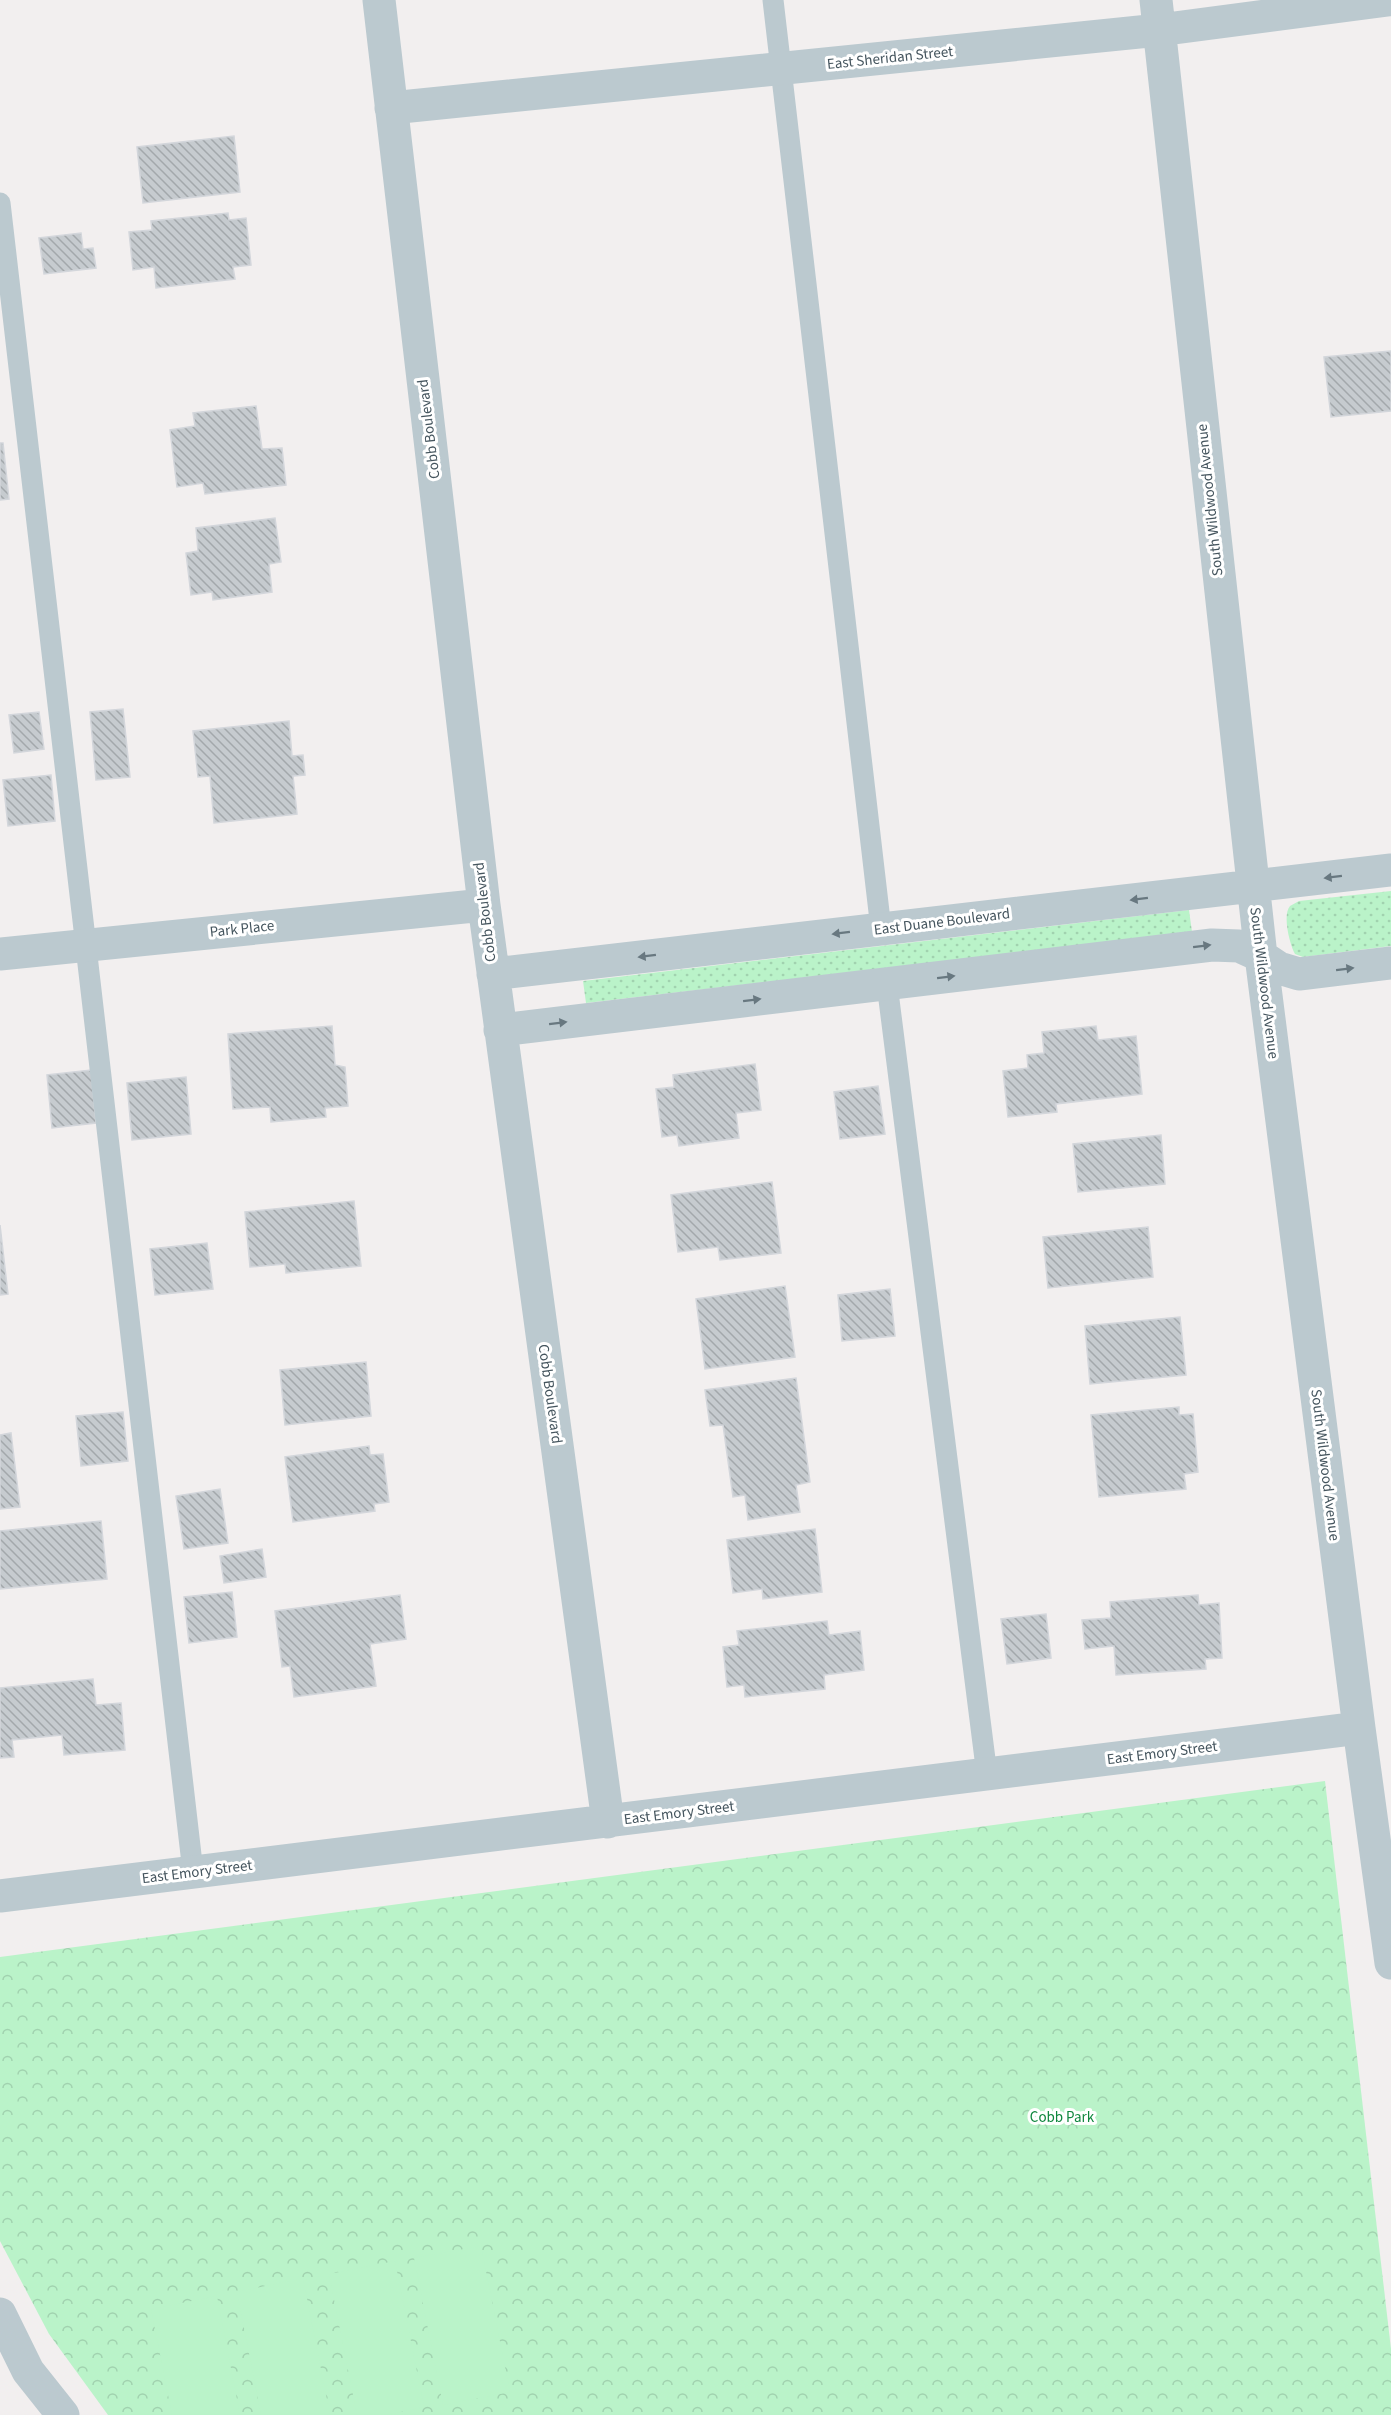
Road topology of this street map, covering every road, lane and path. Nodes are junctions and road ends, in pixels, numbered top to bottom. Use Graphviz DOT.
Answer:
graph roads {
  1 [pos="379,0"];
  2 [pos="773,0"];
  3 [pos="1388,0"];
  4 [pos="1158,15"];
  5 [pos="781,69"];
  6 [pos="391,108"];
  7 [pos="0,203"];
  8 [pos="1391,870"];
  9 [pos="1252,886"];
  10 [pos="484,905"];
  11 [pos="881,929"];
  12 [pos="86,945"];
  13 [pos="0,954"];
  14 [pos="1261,956"];
  15 [pos="1391,963"];
  16 [pos="493,974"];
  17 [pos="887,984"];
  18 [pos="500,1030"];
  19 [pos="1359,1728"];
  20 [pos="987,1774"];
  21 [pos="608,1822"];
  22 [pos="193,1872"];
  23 [pos="1387,1892"];
  24 [pos="0,1896"];
  25 [pos="1391,1963"];
  26 [pos="0,2314"];
  27 [pos="63,2415"];
  1 -- 6 [label="street, Cobb Boulevard"];
  2 -- 5 [label="lane"];
  3 -- 4 [label="street, East Sheridan Street"];
  4 -- 5 [label="street, East Sheridan Street"];
  4 -- 9 [label="street, South Wildwood Avenue"];
  5 -- 6 [label="street, East Sheridan Street"];
  5 -- 11 [label="lane"];
  6 -- 10 [label="street, Cobb Boulevard"];
  7 -- 12 [label="lane"];
  8 -- 9 [label="street, East Duane Boulevard, one-way"];
  9 -- 11 [label="street, East Duane Boulevard, one-way"];
  9 -- 14 [label="street, South Wildwood Avenue"];
  10 -- 12 [label="street, Park Place"];
  10 -- 16 [label="street, Cobb Boulevard"];
  11 -- 16 [label="street, East Duane Boulevard, one-way"];
  12 -- 13 [label="street, Park Place"];
  12 -- 22 [label="lane"];
  14 -- 15 [label="street, one-way"];
  17 -- 14 [label="street, one-way"];
  14 -- 19 [label="street, South Wildwood Avenue"];
  16 -- 18 [label="street, Cobb Boulevard"];
  18 -- 17 [label="street, one-way"];
  17 -- 20 [label="lane"];
  18 -- 21 [label="street, Cobb Boulevard"];
  19 -- 20 [label="street, East Emory Street"];
  19 -- 23 [label="street, South Wildwood Avenue"];
  20 -- 21 [label="street, East Emory Street"];
  21 -- 22 [label="street, East Emory Street"];
  22 -- 24 [label="street, East Emory Street"];
  23 -- 25 [label="street, South Wildwood Avenue"];
  26 -- 27 [label="street"];
}
